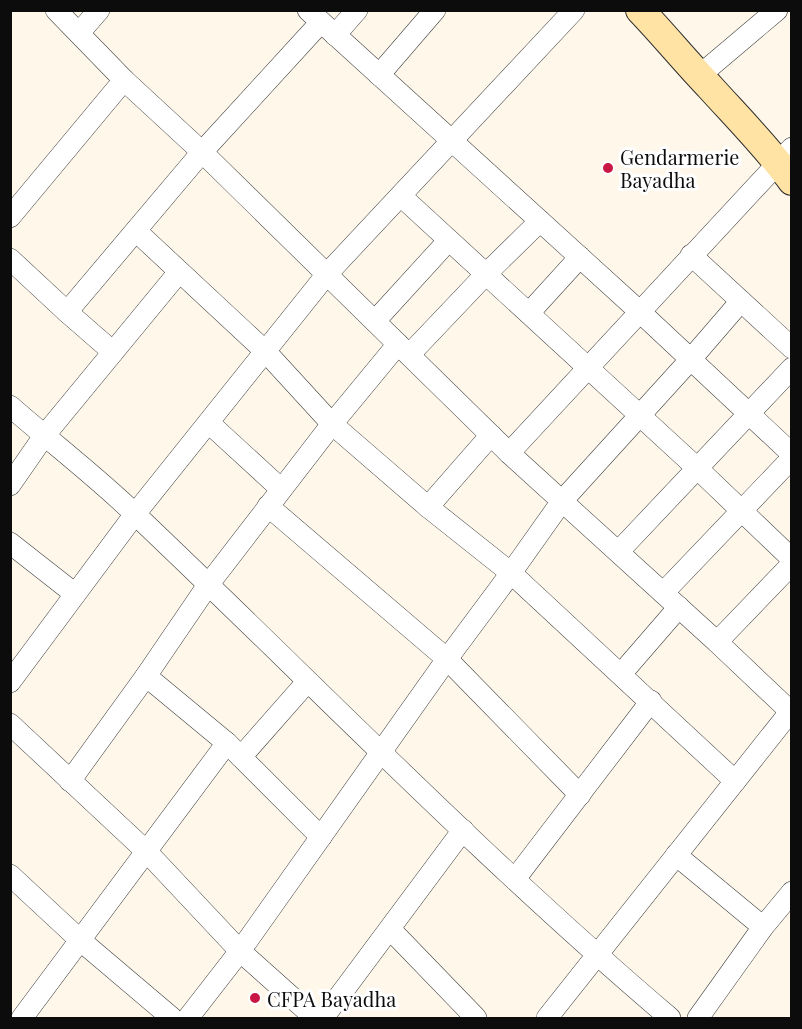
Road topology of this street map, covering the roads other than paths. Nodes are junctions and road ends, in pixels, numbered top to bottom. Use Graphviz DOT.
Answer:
graph roads {
  1 [pos="56,10"];
  2 [pos="99,10"];
  3 [pos="357,10"];
  4 [pos="435,10"];
  5 [pos="574,10"];
  6 [pos="640,10"];
  7 [pos="777,10"];
  8 [pos="322,22"];
  9 [pos="79,33"];
  10 [pos="378,75"];
  11 [pos="699,76"];
  12 [pos="124,80"];
  13 [pos="452,141"];
  14 [pos="202,152"];
  15 [pos="787,163"];
  16 [pos="401,196"];
  17 [pos="10,217"];
  18 [pos="540,221"];
  19 [pos="136,231"];
  20 [pos="448,241"];
  21 [pos="691,255"];
  22 [pos="580,257"];
  23 [pos="10,259"];
  24 [pos="179,272"];
  25 [pos="327,274"];
  26 [pos="486,274"];
  27 [pos="741,301"];
  28 [pos="639,310"];
  29 [pos="67,312"];
  30 [pos="529,313"];
  31 [pos="375,321"];
  32 [pos="792,348"];
  33 [pos="404,349"];
  34 [pos="113,352"];
  35 [pos="266,352"];
  36 [pos="691,359"];
  37 [pos="587,367"];
  38 [pos="792,368"];
  39 [pos="10,406"];
  40 [pos="748,413"];
  41 [pos="639,415"];
  42 [pos="209,423"];
  43 [pos="332,424"];
  44 [pos="491,435"];
  45 [pos="44,436"];
  46 [pos="509,453"];
  47 [pos="792,456"];
  48 [pos="697,468"];
  49 [pos="10,485"];
  50 [pos="282,489"];
  51 [pos="562,501"];
  52 [pos="268,506"];
  53 [pos="428,507"];
  54 [pos="741,510"];
  55 [pos="135,514"];
  56 [pos="10,543"];
  57 [pos="619,551"];
  58 [pos="792,559"];
  59 [pos="792,564"];
  60 [pos="511,573"];
  61 [pos="208,585"];
  62 [pos="75,594"];
  63 [pos="671,600"];
  64 [pos="717,642"];
  65 [pos="447,659"];
  66 [pos="621,674"];
  67 [pos="146,676"];
  68 [pos="10,682"];
  69 [pos="307,682"];
  70 [pos="651,701"];
  71 [pos="791,712"];
  72 [pos="10,724"];
  73 [pos="234,750"];
  74 [pos="381,753"];
  75 [pos="70,781"];
  76 [pos="735,781"];
  77 [pos="580,795"];
  78 [pos="463,830"];
  79 [pos="321,837"];
  80 [pos="147,852"];
  81 [pos="676,855"];
  82 [pos="10,875"];
  83 [pos="516,879"];
  84 [pos="792,892"];
  85 [pos="763,927"];
  86 [pos="390,929"];
  87 [pos="80,940"];
  88 [pos="240,951"];
  89 [pos="596,955"];
  90 [pos="22,1018"];
  91 [pos="172,1018"];
  92 [pos="188,1018"];
  93 [pos="315,1018"];
  94 [pos="323,1018"];
  95 [pos="476,1018"];
  96 [pos="547,1018"];
  97 [pos="670,1018"];
  98 [pos="698,1018"];
  1 -- 9 [label="street"];
  2 -- 9 [label="street"];
  3 -- 8 [label="street"];
  4 -- 10 [label="street"];
  5 -- 13 [label="street"];
  6 -- 11 [label="street"];
  7 -- 11 [label="street"];
  8 -- 10 [label="street"];
  8 -- 14 [label="street"];
  9 -- 12 [label="street"];
  10 -- 13 [label="street"];
  11 -- 15 [label="street"];
  12 -- 14 [label="street"];
  12 -- 17 [label="street"];
  13 -- 16 [label="street"];
  13 -- 18 [label="street"];
  14 -- 19 [label="street"];
  14 -- 25 [label="street"];
  15 -- 21 [label="street"];
  16 -- 20 [label="street"];
  16 -- 25 [label="street"];
  18 -- 22 [label="street"];
  18 -- 26 [label="street"];
  19 -- 24 [label="street"];
  19 -- 29 [label="street"];
  20 -- 26 [label="street"];
  20 -- 31 [label="street"];
  21 -- 27 [label="street"];
  21 -- 28 [label="street"];
  22 -- 28 [label="street"];
  22 -- 30 [label="street"];
  23 -- 29 [label="street"];
  24 -- 34 [label="street"];
  24 -- 35 [label="street"];
  25 -- 31 [label="street"];
  25 -- 35 [label="street"];
  26 -- 30 [label="street"];
  26 -- 33 [label="street"];
  27 -- 32 [label="street"];
  27 -- 36 [label="street"];
  28 -- 36 [label="street"];
  28 -- 37 [label="street"];
  29 -- 34 [label="street"];
  30 -- 37 [label="street"];
  31 -- 33 [label="street"];
  33 -- 43 [label="street"];
  33 -- 44 [label="street"];
  34 -- 45 [label="street"];
  35 -- 42 [label="street"];
  35 -- 43 [label="street"];
  36 -- 40 [label="street"];
  36 -- 41 [label="street"];
  37 -- 41 [label="street"];
  37 -- 46 [label="street"];
  38 -- 40 [label="street"];
  39 -- 45 [label="street"];
  40 -- 47 [label="street"];
  40 -- 48 [label="street"];
  41 -- 48 [label="street"];
  41 -- 51 [label="street"];
  42 -- 50 [label="street"];
  42 -- 55 [label="street"];
  43 -- 50 [label="street"];
  43 -- 53 [label="street"];
  44 -- 46 [label="street"];
  44 -- 53 [label="street"];
  45 -- 49 [label="street"];
  45 -- 55 [label="street"];
  46 -- 51 [label="street"];
  47 -- 54 [label="street"];
  48 -- 54 [label="street"];
  48 -- 57 [label="street"];
  50 -- 52 [label="street"];
  51 -- 57 [label="street"];
  51 -- 60 [label="street"];
  52 -- 61 [label="street"];
  52 -- 65 [label="street"];
  53 -- 60 [label="street"];
  54 -- 58 [label="street"];
  54 -- 63 [label="street"];
  55 -- 61 [label="street"];
  55 -- 62 [label="street"];
  56 -- 62 [label="street"];
  57 -- 63 [label="street"];
  59 -- 64 [label="street"];
  60 -- 65 [label="street"];
  60 -- 66 [label="street"];
  61 -- 67 [label="street"];
  61 -- 69 [label="street"];
  62 -- 68 [label="street"];
  63 -- 64 [label="street"];
  63 -- 66 [label="street"];
  64 -- 71 [label="street"];
  65 -- 74 [label="street"];
  65 -- 77 [label="street"];
  66 -- 70 [label="street"];
  67 -- 73 [label="street"];
  67 -- 75 [label="street"];
  69 -- 73 [label="street"];
  69 -- 74 [label="street"];
  70 -- 76 [label="street"];
  70 -- 77 [label="street"];
  71 -- 76 [label="street"];
  72 -- 75 [label="street"];
  73 -- 79 [label="street"];
  73 -- 80 [label="street"];
  74 -- 78 [label="street"];
  74 -- 79 [label="street"];
  75 -- 80 [label="street"];
  76 -- 81 [label="street"];
  77 -- 83 [label="street"];
  78 -- 83 [label="street"];
  78 -- 86 [label="street"];
  79 -- 88 [label="street"];
  80 -- 87 [label="street"];
  80 -- 88 [label="street"];
  81 -- 85 [label="street"];
  81 -- 89 [label="street"];
  82 -- 87 [label="street"];
  83 -- 89 [label="street"];
  84 -- 85 [label="street"];
  85 -- 98 [label="street"];
  86 -- 94 [label="street"];
  86 -- 95 [label="street"];
  87 -- 90 [label="street"];
  87 -- 91 [label="street"];
  88 -- 92 [label="street"];
  88 -- 93 [label="street"];
  89 -- 96 [label="street"];
  89 -- 97 [label="street"];
}
